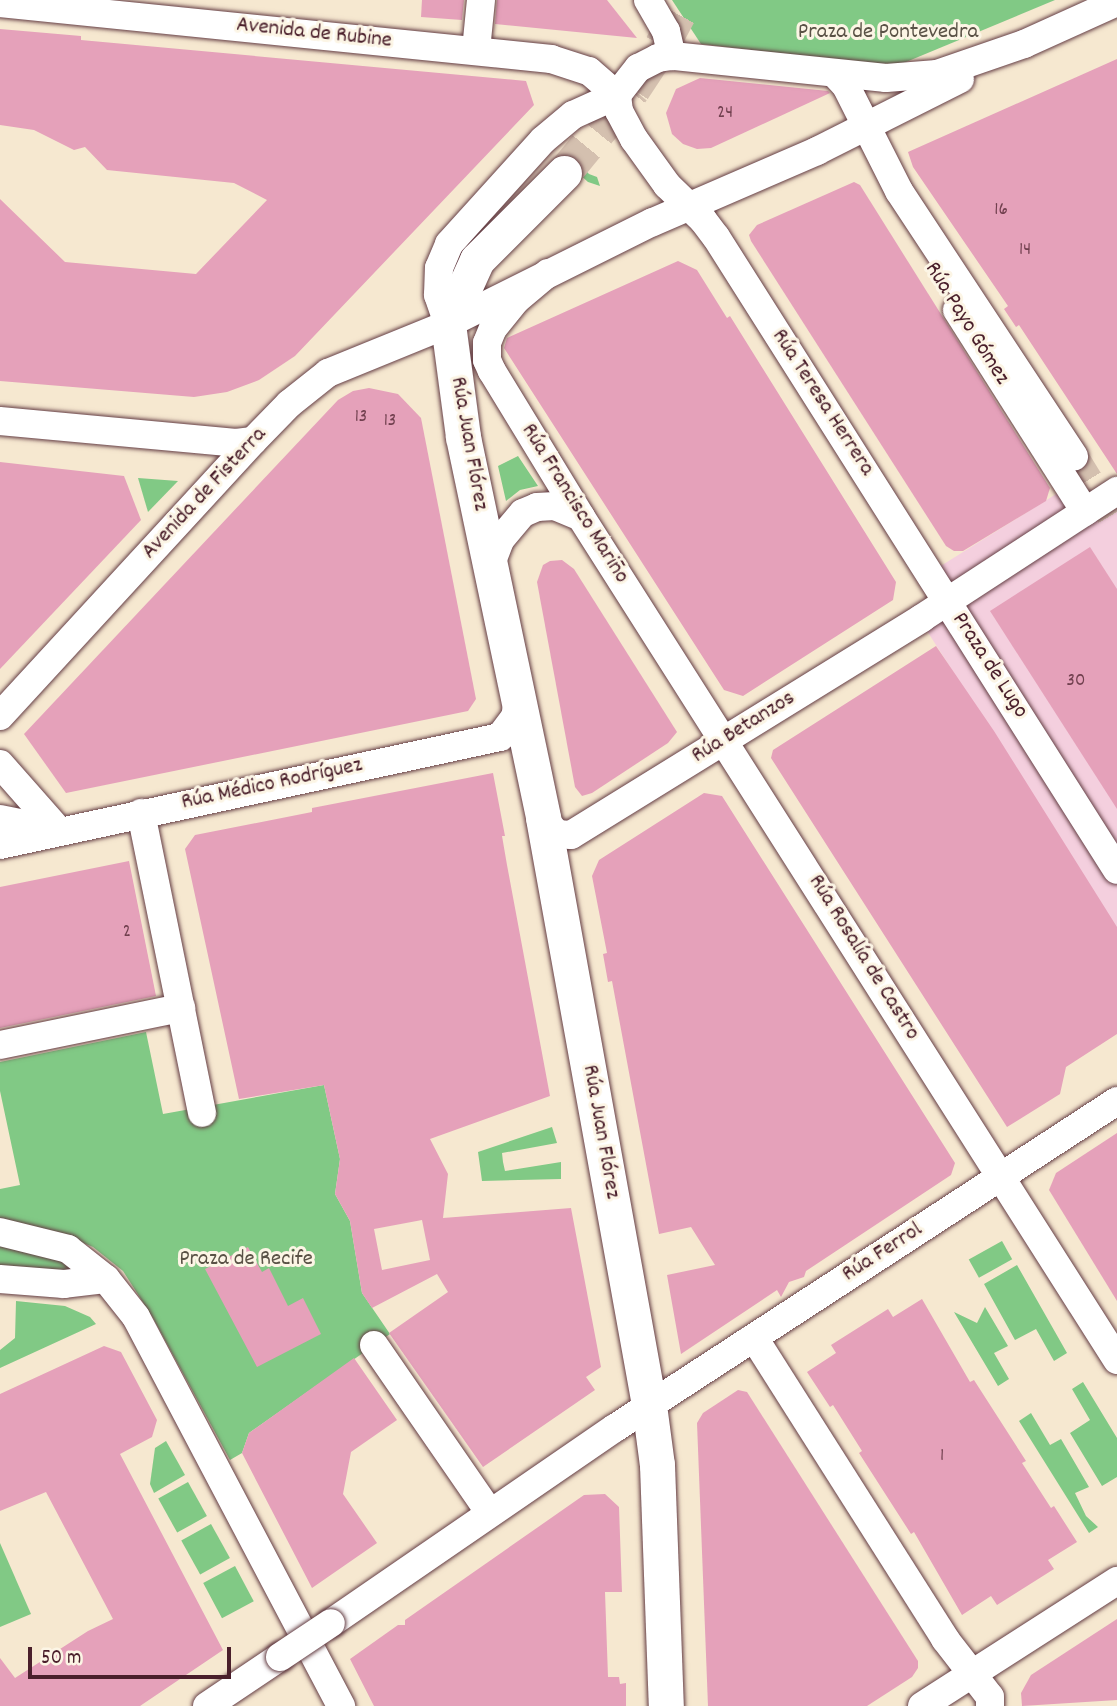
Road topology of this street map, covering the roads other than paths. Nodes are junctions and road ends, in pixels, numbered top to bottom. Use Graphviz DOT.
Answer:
graph roads {
  1 [pos="481,0"];
  2 [pos="648,0"];
  3 [pos="1117,2"];
  4 [pos="0,4"];
  5 [pos="1024,44"];
  6 [pos="476,50"];
  7 [pos="672,56"];
  8 [pos="834,73"];
  9 [pos="617,94"];
  10 [pos="868,132"];
  11 [pos="564,173"];
  12 [pos="691,207"];
  13 [pos="548,273"];
  14 [pos="448,324"];
  15 [pos="0,421"];
  16 [pos="253,441"];
  17 [pos="1074,456"];
  18 [pos="1106,505"];
  19 [pos="581,517"];
  20 [pos="491,564"];
  21 [pos="948,602"];
  22 [pos="519,697"];
  23 [pos="0,716"];
  24 [pos="725,740"];
  25 [pos="0,764"];
  26 [pos="141,813"];
  27 [pos="542,818"];
  28 [pos="0,819"];
  29 [pos="59,831"];
  30 [pos="0,845"];
  31 [pos="1117,870"];
  32 [pos="181,1008"];
  33 [pos="0,1045"];
  34 [pos="1117,1101"];
  35 [pos="202,1113"];
  36 [pos="1001,1176"];
  37 [pos="0,1232"];
  38 [pos="0,1279"];
  39 [pos="106,1279"];
  40 [pos="750,1340"];
  41 [pos="374,1345"];
  42 [pos="1117,1360"];
  43 [pos="649,1405"];
  44 [pos="490,1513"];
  45 [pos="1117,1581"];
  46 [pos="973,1673"];
  47 [pos="206,1706"];
  48 [pos="341,1706"];
  49 [pos="666,1706"];
  50 [pos="922,1706"];
  51 [pos="990,1706"];
  1 -- 6 [label="street"];
  2 -- 7 [label="street"];
  3 -- 5 [label="street"];
  4 -- 6 [label="street, Avenida de Rubine"];
  5 -- 8 [label="street"];
  5 -- 10 [label="street"];
  6 -- 9 [label="street, Avenida de Rubine"];
  7 -- 8 [label="street"];
  7 -- 9 [label="street"];
  8 -- 10 [label="street"];
  9 -- 12 [label="street"];
  9 -- 14 [label="street"];
  10 -- 12 [label="street"];
  10 -- 17 [label="street, Rúa Payo Gómez"];
  10 -- 18 [label="street, Rúa Payo Gómez"];
  11 -- 14 [label="main road"];
  12 -- 13 [label="street"];
  12 -- 21 [label="street, Rúa Teresa Herrera"];
  13 -- 14 [label="street"];
  13 -- 19 [label="street, Rúa Francisco Mariño"];
  14 -- 16 [label="street, Avenida de Fisterra"];
  14 -- 20 [label="main road, Rúa Juan Flórez"];
  15 -- 16 [label="street"];
  16 -- 23 [label="street, Avenida de Fisterra"];
  18 -- 21 [label="street, Praza de Lugo"];
  19 -- 20 [label="street, Rúa Juan Flórez"];
  19 -- 24 [label="street, Rúa Francisco Mariño"];
  20 -- 22 [label="main road, Rúa Juan Flórez"];
  21 -- 24 [label="street, Rúa Betanzos"];
  21 -- 31 [label="street, Praza de Lugo"];
  22 -- 26 [label="street, Rúa Médico Rodríguez"];
  22 -- 27 [label="main road, Rúa Juan Flórez"];
  24 -- 27 [label="street, Rúa Betanzos"];
  24 -- 36 [label="street, Rúa Rosalía de Castro"];
  25 -- 29 [label="street"];
  26 -- 29 [label="street, Rúa Médico Rodríguez"];
  26 -- 32 [label="street"];
  27 -- 43 [label="main road, Rúa Juan Flórez"];
  28 -- 29 [label="street"];
  29 -- 30 [label="street, Rúa Médico Rodríguez"];
  32 -- 33 [label="street"];
  32 -- 35 [label="street"];
  34 -- 36 [label="street, Rúa Ferrol"];
  36 -- 40 [label="street, Rúa Ferrol"];
  36 -- 42 [label="street, Rúa Rosalía de Castro"];
  37 -- 39 [label="street"];
  38 -- 39 [label="street"];
  39 -- 48 [label="street"];
  40 -- 43 [label="street, Rúa Ferrol"];
  40 -- 46 [label="street"];
  41 -- 44 [label="street"];
  43 -- 44 [label="street, Rúa Ferrol"];
  43 -- 49 [label="main road, Rúa Juan Flórez"];
  44 -- 47 [label="street, Rúa Ferrol, bridge"];
  45 -- 46 [label="street"];
  46 -- 50 [label="street"];
  46 -- 51 [label="street"];
}
